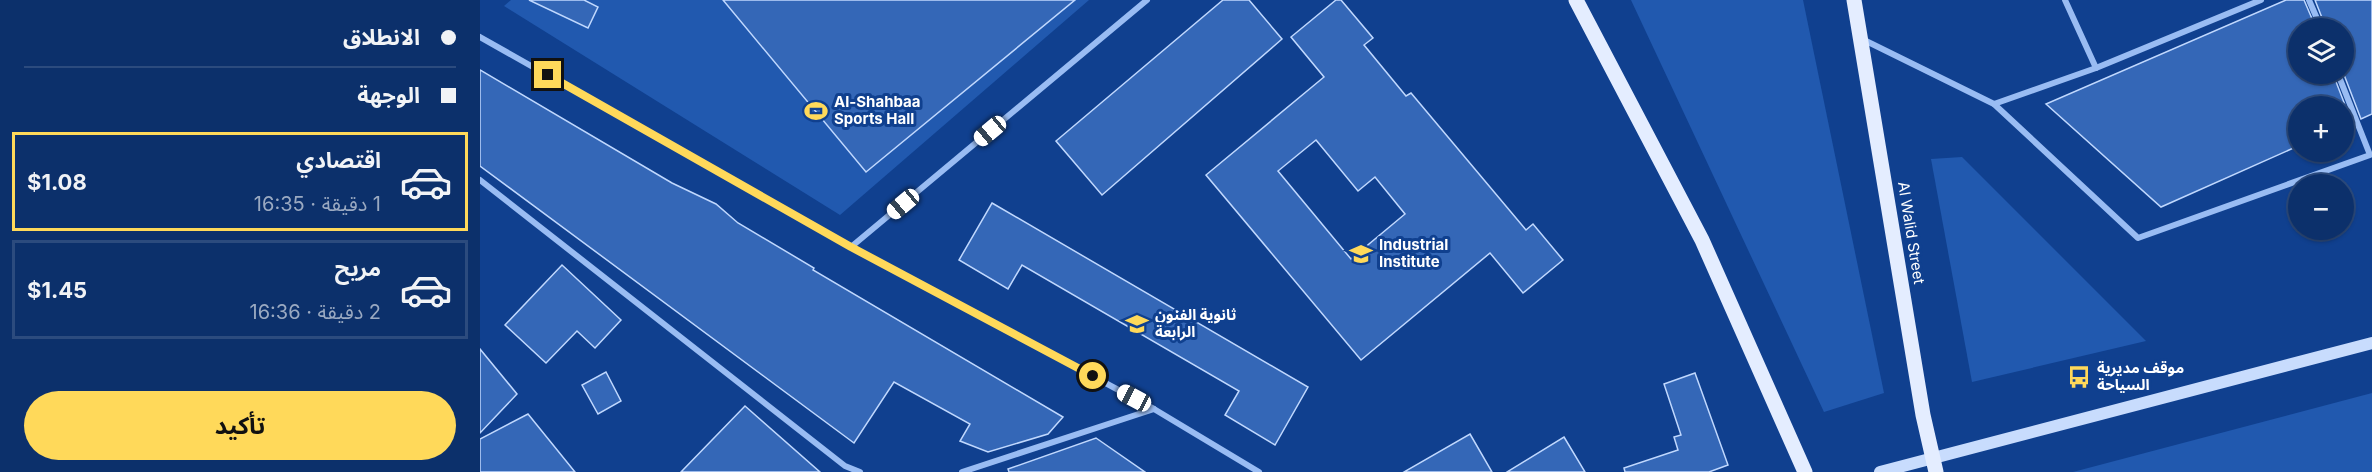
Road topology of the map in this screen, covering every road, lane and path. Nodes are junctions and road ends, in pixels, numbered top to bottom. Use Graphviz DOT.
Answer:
graph roads {
  1 [pos="1147,0"];
  2 [pos="1576,0"];
  3 [pos="1854,0"];
  4 [pos="2065,0"];
  5 [pos="2261,0"];
  6 [pos="2310,0"];
  7 [pos="2317,18"];
  8 [pos="480,37"];
  9 [pos="1860,38"];
  10 [pos="2096,68"];
  11 [pos="2342,84"];
  12 [pos="1994,104"];
  13 [pos="480,180"];
  14 [pos="851,247"];
  15 [pos="2372,343"];
  16 [pos="1154,409"];
  17 [pos="1933,465"];
  18 [pos="846,466"];
  19 [pos="838,472"];
  20 [pos="860,472"];
  21 [pos="962,472"];
  22 [pos="1259,472"];
  23 [pos="1805,472"];
  24 [pos="1880,472"];
  1 -- 14 [label="street"];
  2 -- 23 [label="main road"];
  3 -- 9 [label="main road, Al Walid Street"];
  4 -- 10 [label="street"];
  5 -- 10 [label="street"];
  6 -- 7 [label="street"];
  8 -- 14 [label="street"];
  9 -- 12 [label="street"];
  9 -- 17 [label="main road, Al Walid Street"];
  10 -- 12 [label="street"];
  11 -- 12 [label="street"];
  13 -- 18 [label="street"];
  14 -- 16 [label="street"];
  15 -- 17 [label="main road"];
  16 -- 21 [label="street"];
  16 -- 22 [label="street"];
  17 -- 24 [label="main road"];
  18 -- 19 [label="street"];
  18 -- 20 [label="street"];
}
